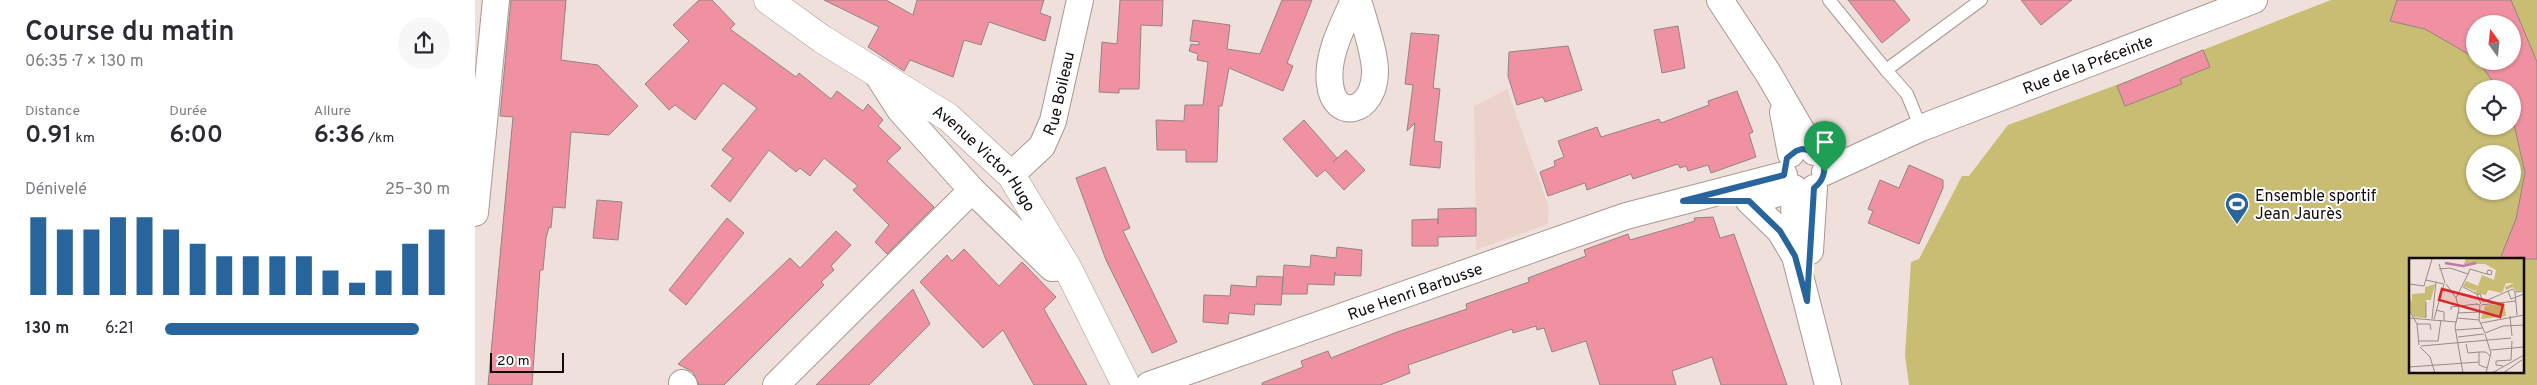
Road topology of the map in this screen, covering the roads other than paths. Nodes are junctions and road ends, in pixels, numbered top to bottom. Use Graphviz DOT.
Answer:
graph roads {
  1 [pos="496,0"];
  2 [pos="768,0"];
  3 [pos="1080,0"];
  4 [pos="1354,0"];
  5 [pos="1358,0"];
  6 [pos="1720,0"];
  7 [pos="1829,0"];
  8 [pos="1981,0"];
  9 [pos="2254,0"];
  10 [pos="1886,70"];
  11 [pos="875,71"];
  12 [pos="1921,128"];
  13 [pos="1806,169"];
  14 [pos="1011,175"];
  15 [pos="972,190"];
  16 [pos="1683,201"];
  17 [pos="1749,201"];
  18 [pos="475,212"];
  19 [pos="1795,256"];
  20 [pos="1067,267"];
  21 [pos="1807,301"];
  22 [pos="776,385"];
  23 [pos="1126,385"];
  24 [pos="1149,385"];
  25 [pos="1828,385"];
  1 -- 18 [label="street"];
  2 -- 11 [label="street, Avenue Victor Hugo"];
  3 -- 14 [label="street, Rue Boileau"];
  4 -- 5 [label="street"];
  6 -- 13 [label="street"];
  7 -- 10 [label="lane"];
  8 -- 10 [label="lane"];
  9 -- 12 [label="street, Rue de la Préceinte"];
  10 -- 12 [label="lane"];
  11 -- 14 [label="street, Avenue Victor Hugo"];
  11 -- 15 [label="street"];
  12 -- 13 [label="street, Rue de la Préceinte"];
  13 -- 16 [label="street, Rue Henri Barbusse"];
  13 -- 17 [label="street, Rue Henri Barbusse"];
  13 -- 19 [label="street"];
  13 -- 21 [label="street"];
  14 -- 20 [label="street, Avenue Victor Hugo"];
  15 -- 20 [label="street"];
  15 -- 22 [label="street"];
  16 -- 17 [label="street, Rue Henri Barbusse"];
  16 -- 24 [label="street, Rue Henri Barbusse"];
  17 -- 19 [label="street"];
  19 -- 21 [label="street"];
  20 -- 23 [label="street, Avenue Victor Hugo"];
  21 -- 25 [label="street"];
}
